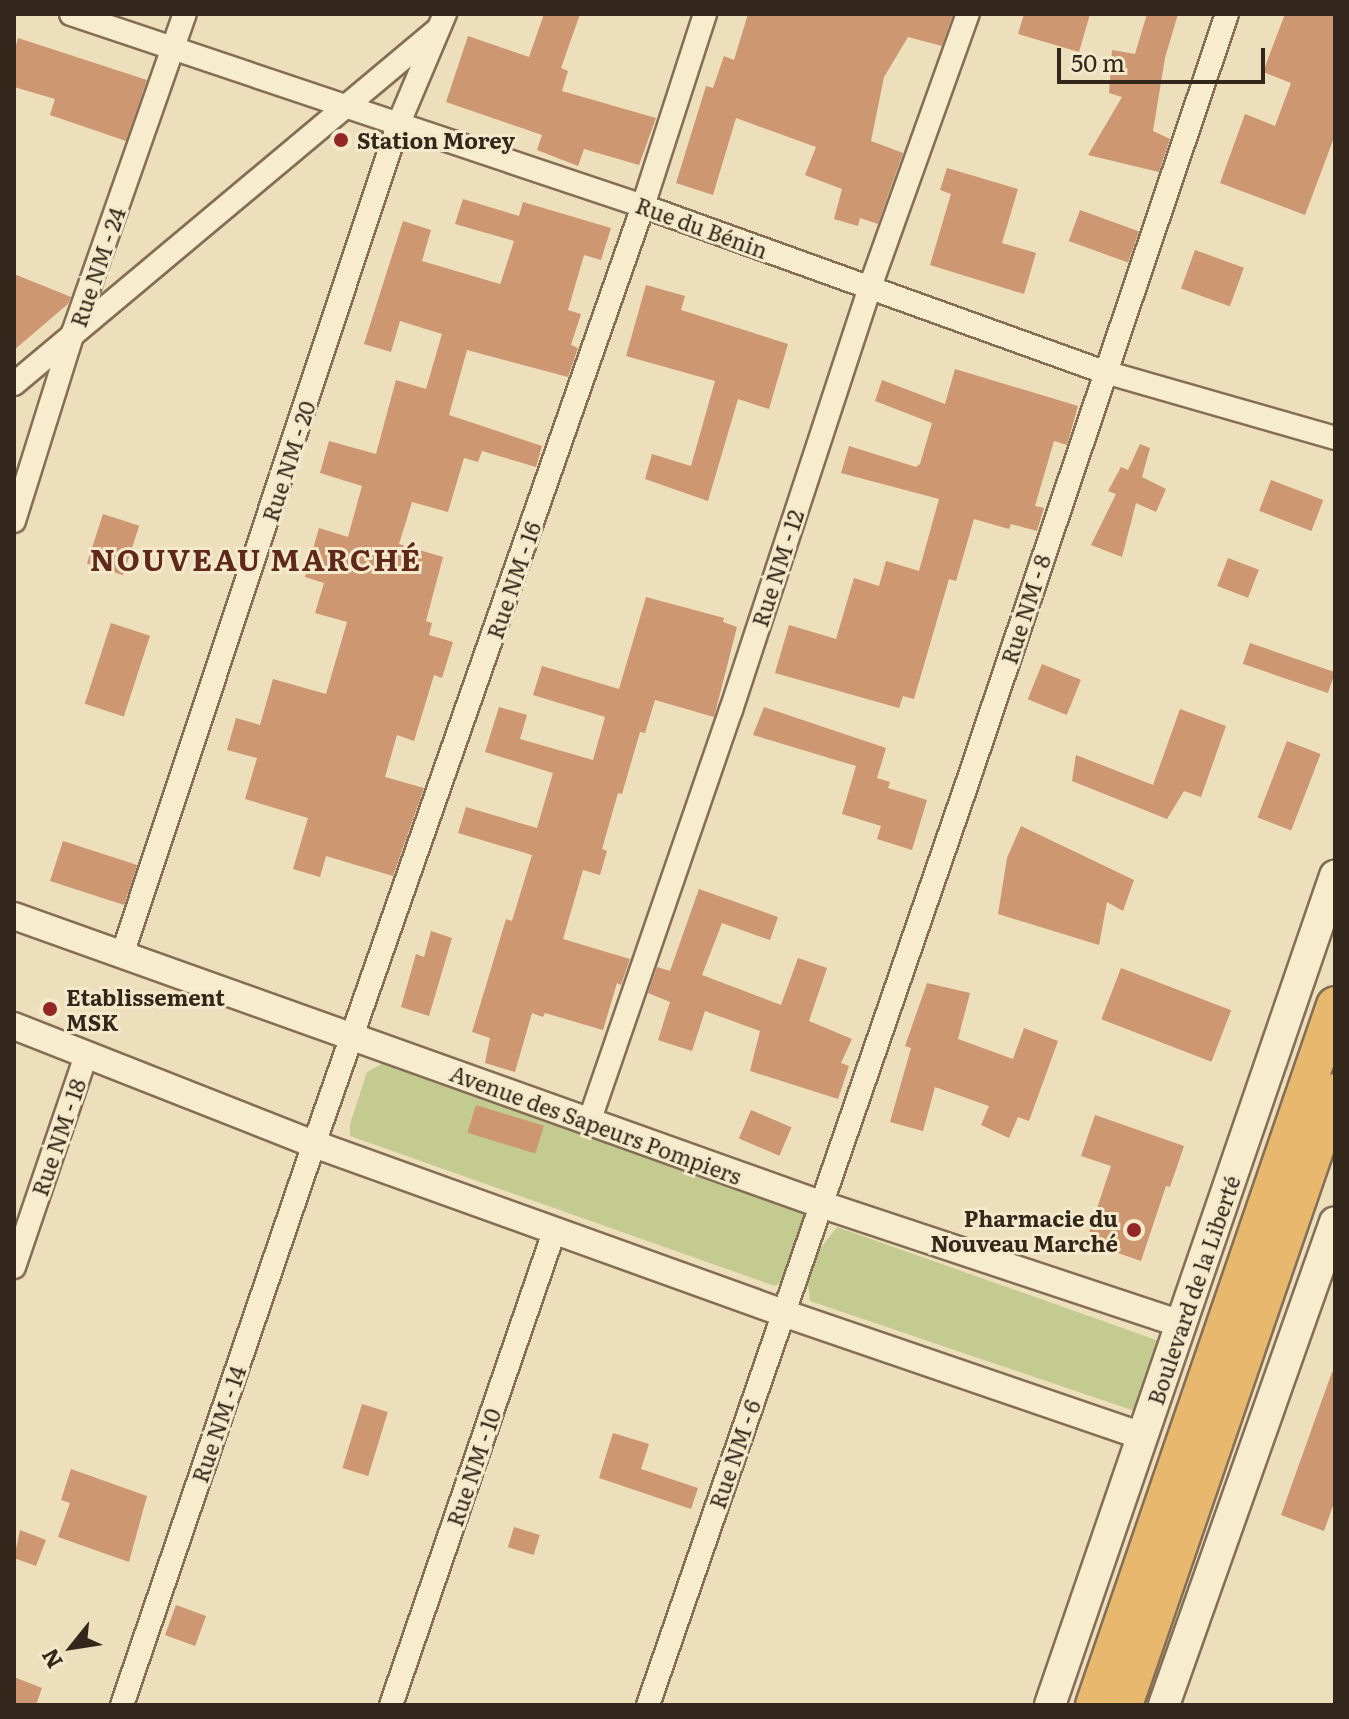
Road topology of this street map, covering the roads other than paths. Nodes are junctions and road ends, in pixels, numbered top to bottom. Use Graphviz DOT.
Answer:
graph roads {
  1 [pos="71,14"];
  2 [pos="185,14"];
  3 [pos="705,14"];
  4 [pos="968,14"];
  5 [pos="1227,14"];
  6 [pos="447,18"];
  7 [pos="174,48"];
  8 [pos="345,106"];
  9 [pos="398,125"];
  10 [pos="643,206"];
  11 [pos="870,287"];
  12 [pos="73,333"];
  13 [pos="1105,372"];
  14 [pos="14,384"];
  15 [pos="1335,438"];
  16 [pos="14,521"];
  17 [pos="1335,876"];
  18 [pos="14,916"];
  19 [pos="122,955"];
  20 [pos="1335,1005"];
  21 [pos="14,1026"];
  22 [pos="354,1037"];
  23 [pos="87,1053"];
  24 [pos="1335,1092"];
  25 [pos="589,1122"];
  26 [pos="314,1144"];
  27 [pos="820,1204"];
  28 [pos="1335,1222"];
  29 [pos="555,1229"];
  30 [pos="14,1267"];
  31 [pos="783,1313"];
  32 [pos="1181,1324"];
  33 [pos="1143,1436"];
  34 [pos="122,1705"];
  35 [pos="391,1705"];
  36 [pos="648,1705"];
  37 [pos="1050,1705"];
  38 [pos="1094,1705"];
  39 [pos="1124,1705"];
  40 [pos="1164,1705"];
  1 -- 7 [label="street, Rue du Bénin"];
  2 -- 7 [label="street, Rue NM - 24"];
  3 -- 10 [label="street, Rue NM - 16"];
  4 -- 11 [label="street, Rue NM - 12"];
  5 -- 13 [label="street, Rue NM - 8"];
  6 -- 8 [label="street"];
  6 -- 9 [label="street, Rue NM - 20"];
  7 -- 8 [label="street, Rue du Bénin"];
  7 -- 12 [label="street, Rue NM - 24"];
  8 -- 9 [label="street, Rue du Bénin"];
  8 -- 12 [label="street"];
  9 -- 10 [label="street, Rue du Bénin"];
  9 -- 19 [label="street, Rue NM - 20"];
  10 -- 11 [label="street, Rue du Bénin"];
  10 -- 22 [label="street, Rue NM - 16"];
  11 -- 13 [label="street, Rue du Bénin"];
  11 -- 25 [label="street, Rue NM - 12"];
  12 -- 14 [label="street"];
  12 -- 16 [label="street, Rue NM - 24"];
  13 -- 15 [label="street, Rue du Bénin"];
  13 -- 27 [label="street, Rue NM - 8"];
  17 -- 32 [label="main road, Boulevard de la Liberté"];
  18 -- 19 [label="street, Avenue des Sapeurs Pompiers"];
  19 -- 22 [label="street, Avenue des Sapeurs Pompiers"];
  20 -- 38 [label="highway, Boulevard de la Liberté"];
  21 -- 23 [label="street"];
  22 -- 25 [label="street, Avenue des Sapeurs Pompiers"];
  22 -- 26 [label="street, Rue NM - 16"];
  23 -- 26 [label="street"];
  23 -- 30 [label="street, Rue NM - 18"];
  24 -- 39 [label="highway"];
  25 -- 27 [label="street, Avenue des Sapeurs Pompiers"];
  26 -- 29 [label="street"];
  26 -- 34 [label="street, Rue NM - 14"];
  27 -- 31 [label="street, Rue NM - 6"];
  27 -- 32 [label="street, Avenue des Sapeurs Pompiers"];
  28 -- 40 [label="main road"];
  29 -- 31 [label="street"];
  29 -- 35 [label="street, Rue NM - 10"];
  31 -- 33 [label="street"];
  31 -- 36 [label="street, Rue NM - 6"];
  32 -- 33 [label="main road, Boulevard de la Liberté"];
  33 -- 37 [label="main road, Boulevard de la Liberté"];
}
